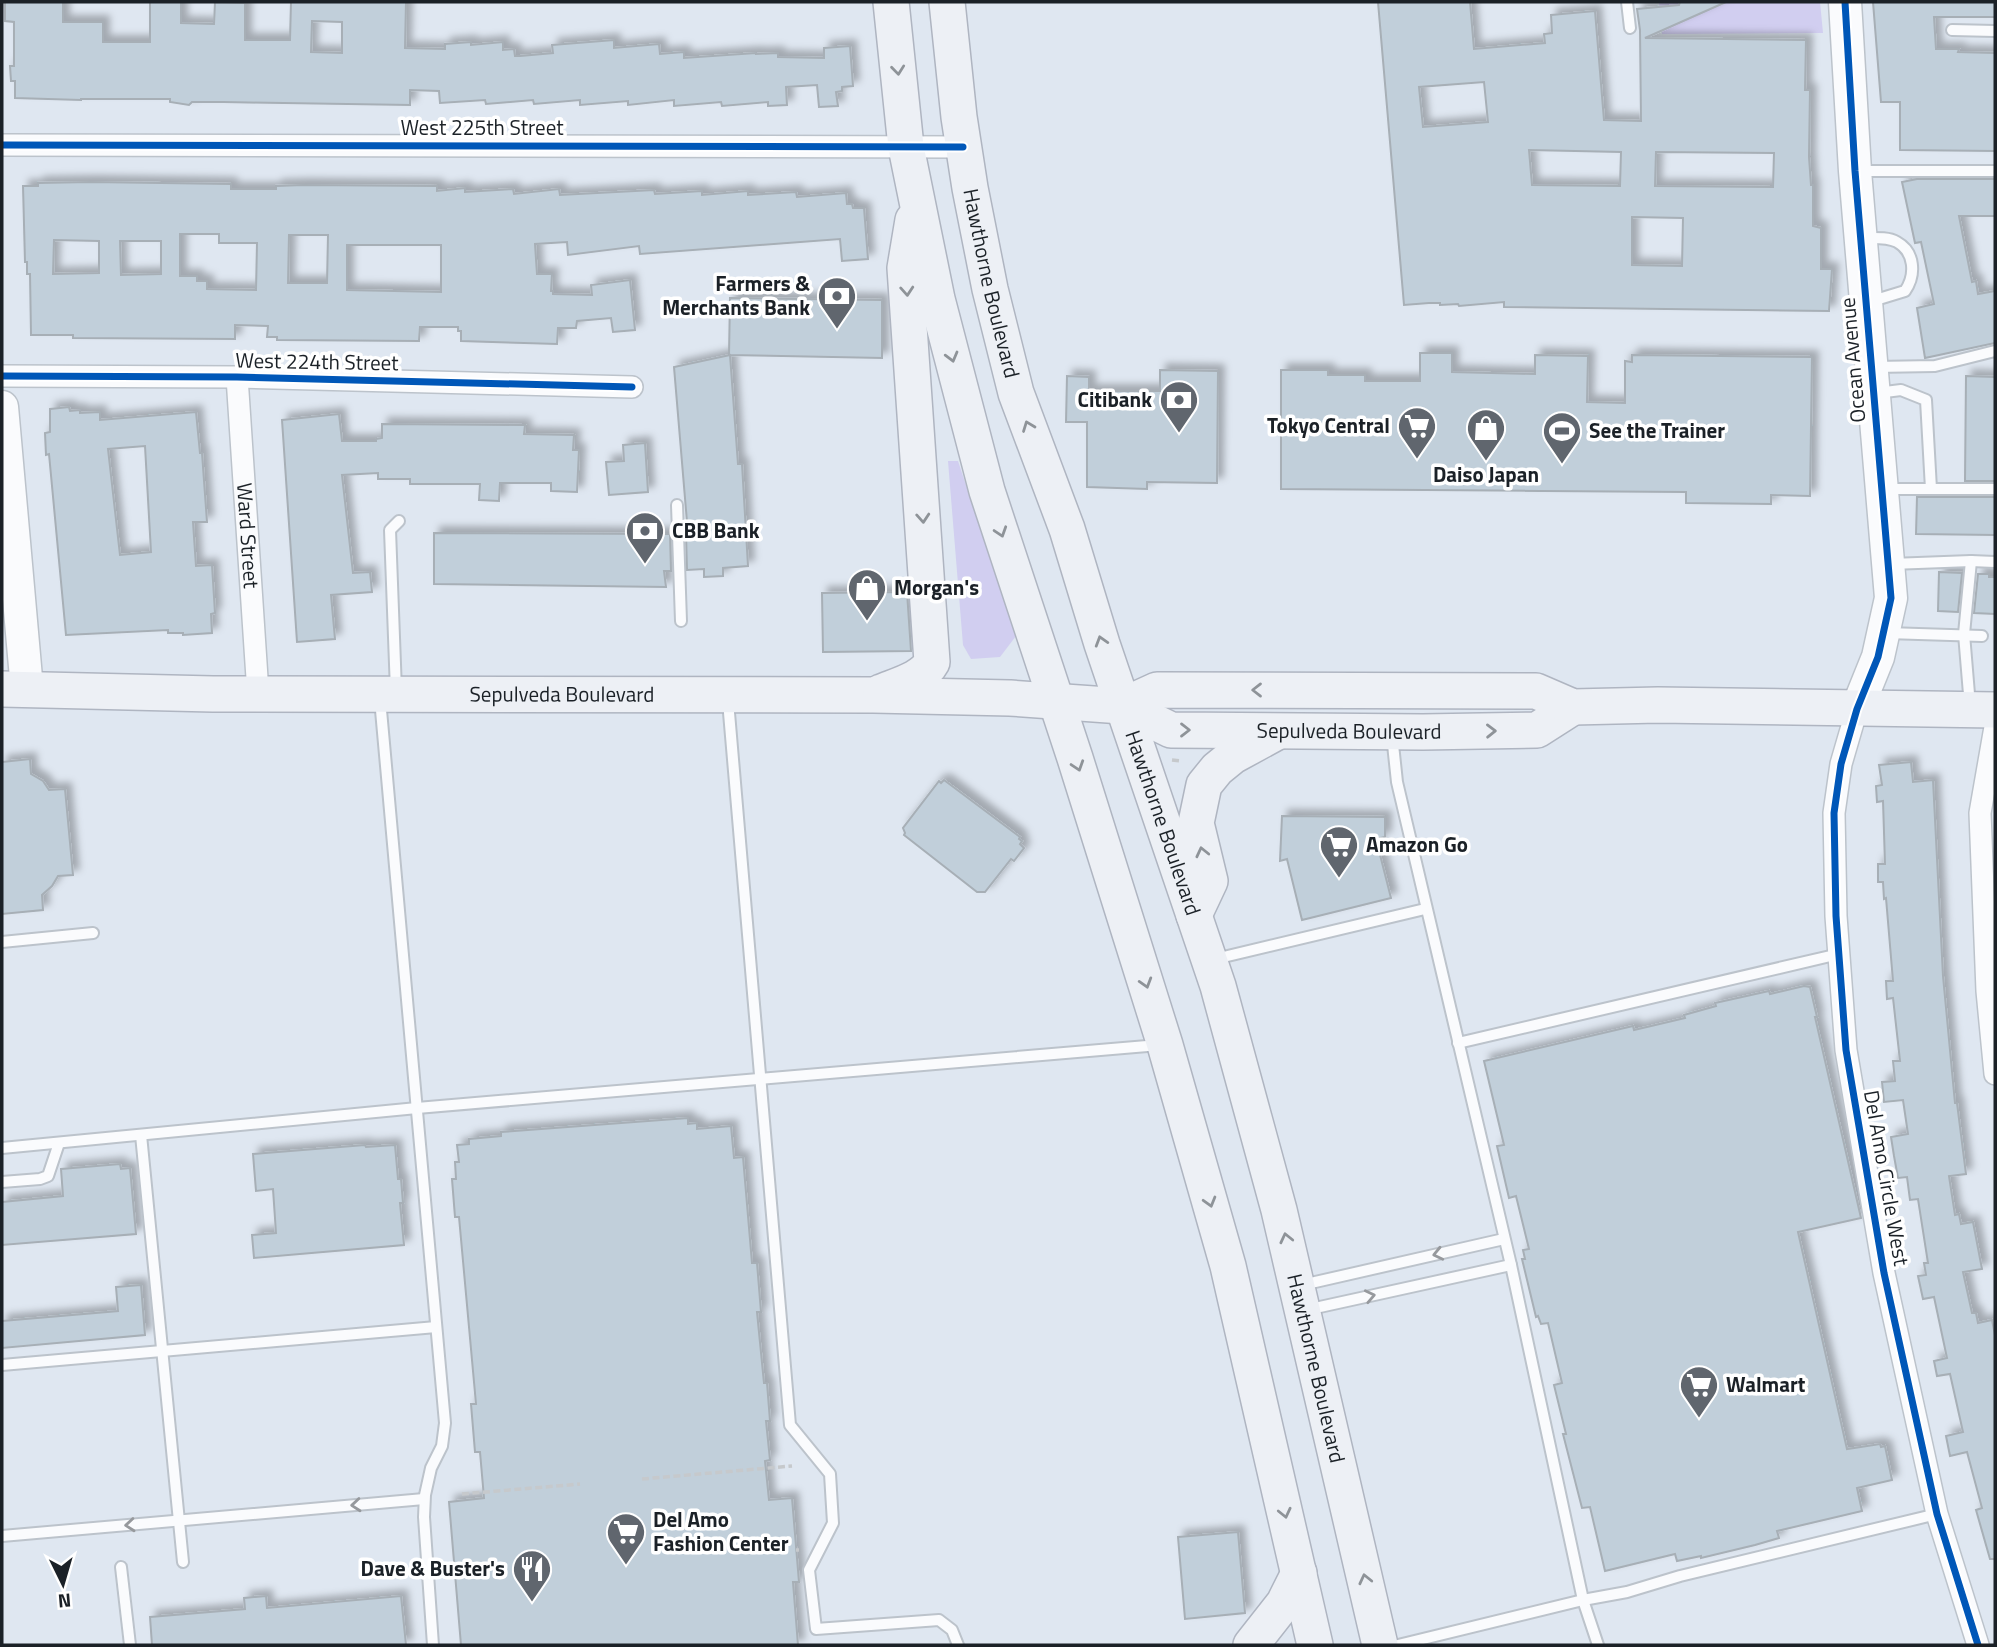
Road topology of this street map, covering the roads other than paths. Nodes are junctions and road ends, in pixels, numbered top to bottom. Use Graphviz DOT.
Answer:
graph roads {
  1 [pos="891,2"];
  2 [pos="947,2"];
  3 [pos="1628,2"];
  4 [pos="1845,2"];
  5 [pos="1630,28"];
  6 [pos="1952,30"];
  7 [pos="1995,31"];
  8 [pos="2,145"];
  9 [pos="906,147"];
  10 [pos="963,147"];
  11 [pos="1855,171"];
  12 [pos="1995,171"];
  13 [pos="916,200"];
  14 [pos="1861,238"];
  15 [pos="1866,303"];
  16 [pos="1995,351"];
  17 [pos="2,376"];
  18 [pos="237,377"];
  19 [pos="1873,380"];
  20 [pos="632,387"];
  21 [pos="2,407"];
  22 [pos="1882,489"];
  23 [pos="1931,489"];
  24 [pos="1995,489"];
  25 [pos="677,505"];
  26 [pos="399,521"];
  27 [pos="1971,561"];
  28 [pos="1995,562"];
  29 [pos="1888,564"];
  30 [pos="681,621"];
  31 [pos="1885,633"];
  32 [pos="1964,634"];
  33 [pos="1982,636"];
  34 [pos="14,689"];
  35 [pos="258,693"];
  36 [pos="388,694"];
  37 [pos="727,695"];
  38 [pos="873,695"];
  39 [pos="1055,702"];
  40 [pos="1122,706"];
  41 [pos="1573,707"];
  42 [pos="1857,709"];
  43 [pos="1987,716"];
  44 [pos="1280,730"];
  45 [pos="1392,732"];
  46 [pos="1425,909"];
  47 [pos="1194,915"];
  48 [pos="93,933"];
  49 [pos="2,942"];
  50 [pos="1839,954"];
  51 [pos="1209,961"];
  52 [pos="1991,992"];
  53 [pos="1458,1044"];
  54 [pos="1165,1045"];
  55 [pos="1995,1074"];
  56 [pos="759,1080"];
  57 [pos="417,1108"];
  58 [pos="141,1135"];
  59 [pos="59,1143"];
  60 [pos="2,1148"];
  61 [pos="2,1182"];
  62 [pos="1504,1239"];
  63 [pos="1511,1265"];
  64 [pos="1300,1298"];
  65 [pos="436,1326"];
  66 [pos="162,1351"];
  67 [pos="2,1365"];
  68 [pos="424,1499"];
  69 [pos="1937,1514"];
  70 [pos="179,1520"];
  71 [pos="2,1536"];
  72 [pos="183,1562"];
  73 [pos="121,1567"];
  74 [pos="1299,1573"];
  75 [pos="1583,1600"];
  76 [pos="130,1645"];
  77 [pos="433,1645"];
  78 [pos="958,1645"];
  79 [pos="1251,1645"];
  80 [pos="1315,1645"];
  81 [pos="1380,1645"];
  82 [pos="1398,1645"];
  83 [pos="1598,1645"];
  84 [pos="1978,1645"];
  1 -- 9 [label="main road, one-way"];
  2 -- 10 [label="main road, Hawthorne Boulevard"];
  3 -- 5 [label="lane"];
  4 -- 11 [label="street, Ocean Avenue"];
  6 -- 7 [label="lane"];
  8 -- 9 [label="street, West 225th Street"];
  9 -- 10 [label="street, West 225th Street"];
  9 -- 13 [label="main road"];
  40 -- 10 [label="main road, Hawthorne Boulevard, one-way"];
  11 -- 12 [label="lane"];
  11 -- 14 [label="street, Ocean Avenue"];
  13 -- 38 [label="main road, one-way"];
  13 -- 39 [label="main road, one-way"];
  14 -- 15 [label="street, Ocean Avenue"];
  14 -- 15 [label="lane"];
  15 -- 19 [label="street, Ocean Avenue"];
  16 -- 19 [label="lane"];
  17 -- 18 [label="street, West 224th Street"];
  18 -- 20 [label="street, West 224th Street"];
  18 -- 35 [label="street, Ward Street"];
  19 -- 22 [label="street, Ocean Avenue"];
  19 -- 23 [label="lane"];
  21 -- 34 [label="street"];
  22 -- 23 [label="lane"];
  22 -- 29 [label="street, Ocean Avenue"];
  23 -- 24 [label="lane"];
  25 -- 30 [label="lane"];
  26 -- 36 [label="lane"];
  27 -- 28 [label="lane"];
  27 -- 29 [label="lane"];
  27 -- 32 [label="lane"];
  29 -- 31 [label="street, Ocean Avenue"];
  31 -- 32 [label="lane"];
  31 -- 42 [label="street, Ocean Avenue"];
  32 -- 33 [label="lane"];
  32 -- 43 [label="lane"];
  34 -- 35 [label="main road, Sepulveda Boulevard"];
  35 -- 36 [label="main road, Sepulveda Boulevard"];
  36 -- 37 [label="main road, Sepulveda Boulevard"];
  36 -- 57 [label="lane"];
  37 -- 38 [label="main road, Sepulveda Boulevard"];
  37 -- 56 [label="lane"];
  38 -- 39 [label="main road, Sepulveda Boulevard"];
  39 -- 40 [label="main road, Sepulveda Boulevard"];
  39 -- 54 [label="main road, one-way"];
  41 -- 40 [label="main road, Sepulveda Boulevard, one-way"];
  40 -- 44 [label="main road, Sepulveda Boulevard, one-way"];
  40 -- 47 [label="main road, Hawthorne Boulevard"];
  41 -- 42 [label="main road, Sepulveda Boulevard"];
  45 -- 41 [label="main road, Sepulveda Boulevard, one-way"];
  42 -- 43 [label="main road, Sepulveda Boulevard"];
  42 -- 50 [label="street, Del Amo Circle West"];
  43 -- 52 [label="street"];
  44 -- 45 [label="main road, Sepulveda Boulevard"];
  47 -- 44 [label="main road, one-way"];
  45 -- 46 [label="lane"];
  46 -- 51 [label="lane"];
  46 -- 53 [label="lane"];
  47 -- 51 [label="main road, Hawthorne Boulevard"];
  48 -- 49 [label="lane"];
  50 -- 53 [label="lane"];
  50 -- 69 [label="street, Del Amo Circle West"];
  64 -- 51 [label="main road, Hawthorne Boulevard, one-way"];
  52 -- 55 [label="street"];
  53 -- 62 [label="lane"];
  54 -- 56 [label="lane"];
  54 -- 74 [label="main road, one-way"];
  56 -- 57 [label="lane"];
  56 -- 78 [label="lane"];
  57 -- 58 [label="lane"];
  57 -- 65 [label="lane"];
  58 -- 59 [label="lane"];
  58 -- 66 [label="lane"];
  59 -- 60 [label="lane"];
  59 -- 61 [label="lane"];
  62 -- 63 [label="lane"];
  62 -- 64 [label="lane, one-way"];
  64 -- 63 [label="lane, one-way"];
  63 -- 75 [label="lane"];
  81 -- 64 [label="main road, Hawthorne Boulevard, one-way"];
  65 -- 66 [label="lane"];
  65 -- 68 [label="lane"];
  66 -- 67 [label="lane"];
  66 -- 70 [label="lane"];
  68 -- 70 [label="lane, one-way"];
  68 -- 77 [label="lane"];
  69 -- 75 [label="lane"];
  69 -- 84 [label="street, Del Amo Circle West"];
  70 -- 71 [label="lane, one-way"];
  70 -- 72 [label="lane"];
  73 -- 76 [label="lane"];
  74 -- 79 [label="main road"];
  74 -- 80 [label="main road"];
  75 -- 82 [label="lane"];
  75 -- 83 [label="lane"];
}
